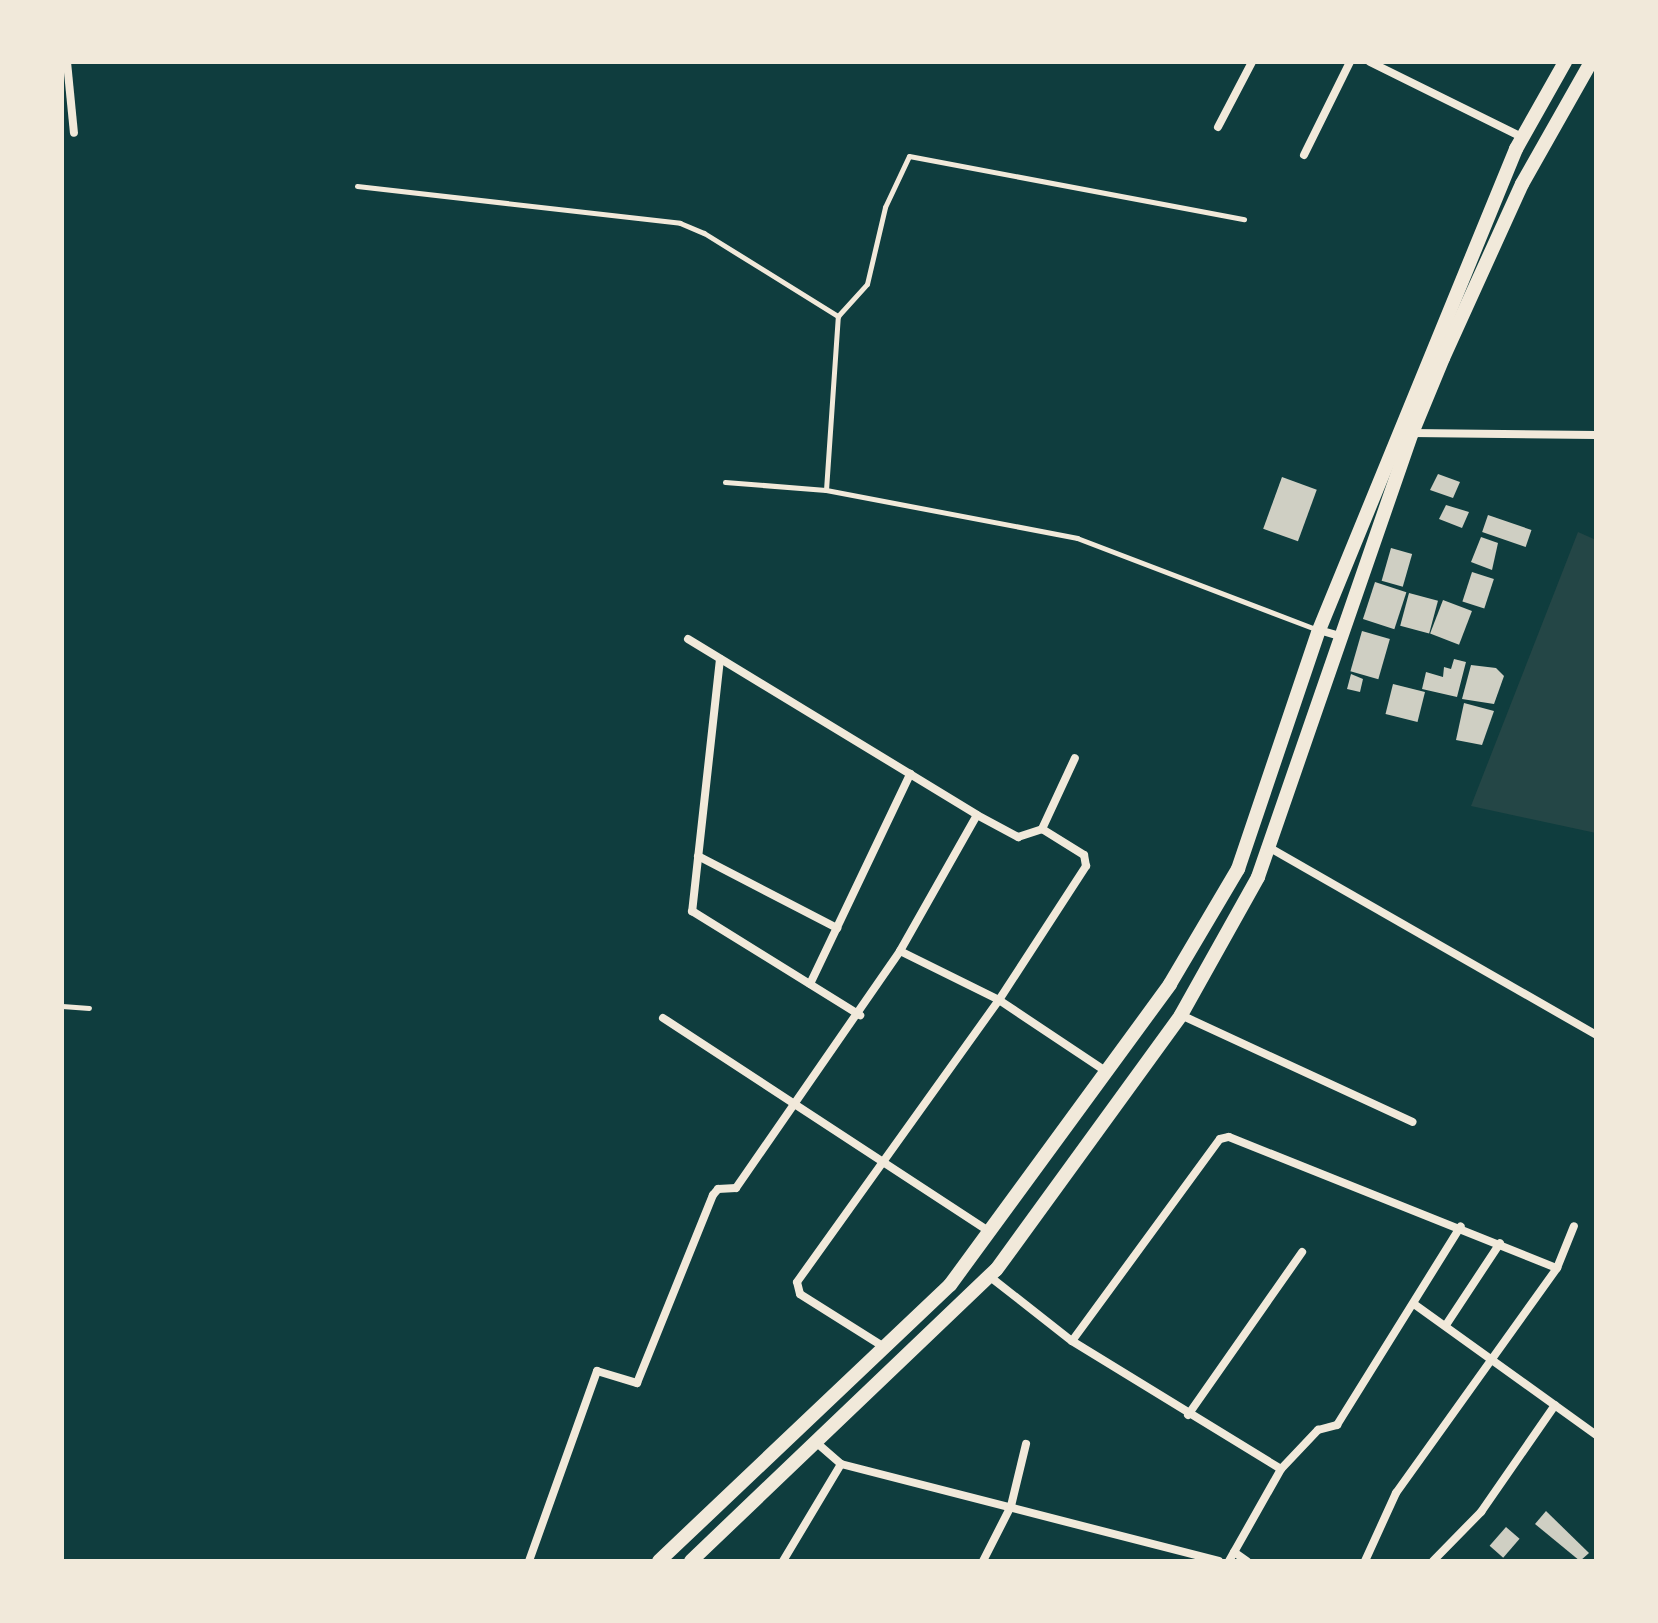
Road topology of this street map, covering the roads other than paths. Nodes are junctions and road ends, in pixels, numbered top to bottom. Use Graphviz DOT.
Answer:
graph roads {
  1 [pos="67,62"];
  2 [pos="1252,62"];
  3 [pos="1350,62"];
  4 [pos="1370,62"];
  5 [pos="1565,62"];
  6 [pos="1591,62"];
  7 [pos="1218,127"];
  8 [pos="74,133"];
  9 [pos="1522,137"];
  10 [pos="1304,155"];
  11 [pos="357,186"];
  12 [pos="1244,219"];
  13 [pos="838,316"];
  14 [pos="1412,433"];
  15 [pos="1596,435"];
  16 [pos="725,482"];
  17 [pos="826,490"];
  18 [pos="1319,630"];
  19 [pos="1340,636"];
  20 [pos="688,639"];
  21 [pos="720,659"];
  22 [pos="1075,758"];
  23 [pos="910,774"];
  24 [pos="977,815"];
  25 [pos="1042,829"];
  26 [pos="1270,848"];
  27 [pos="698,856"];
  28 [pos="837,928"];
  29 [pos="900,951"];
  30 [pos="810,984"];
  31 [pos="999,1000"];
  32 [pos="62,1006"];
  33 [pos="89,1008"];
  34 [pos="860,1015"];
  35 [pos="1181,1015"];
  36 [pos="663,1018"];
  37 [pos="1596,1035"];
  38 [pos="1107,1072"];
  39 [pos="797,1103"];
  40 [pos="1413,1122"];
  41 [pos="882,1160"];
  42 [pos="1461,1226"];
  43 [pos="1574,1226"];
  44 [pos="990,1232"];
  45 [pos="1500,1243"];
  46 [pos="1302,1252"];
  47 [pos="1557,1268"];
  48 [pos="989,1276"];
  49 [pos="1414,1304"];
  50 [pos="1446,1325"];
  51 [pos="1072,1341"];
  52 [pos="884,1347"];
  53 [pos="1492,1356"];
  54 [pos="1555,1405"];
  55 [pos="1188,1415"];
  56 [pos="1596,1434"];
  57 [pos="815,1441"];
  58 [pos="1026,1444"];
  59 [pos="841,1464"];
  60 [pos="1281,1469"];
  61 [pos="1011,1506"];
  62 [pos="1234,1552"];
  63 [pos="529,1561"];
  64 [pos="659,1561"];
  65 [pos="691,1561"];
  66 [pos="783,1561"];
  67 [pos="983,1561"];
  68 [pos="1219,1561"];
  69 [pos="1229,1561"];
  70 [pos="1247,1561"];
  71 [pos="1365,1561"];
  72 [pos="1433,1561"];
  1 -- 8 [label="street"];
  2 -- 7 [label="street"];
  3 -- 10 [label="street"];
  4 -- 9 [label="street"];
  5 -- 9 [label="street"];
  6 -- 14 [label="street"];
  9 -- 18 [label="street"];
  11 -- 13 [label="lane"];
  12 -- 13 [label="lane"];
  13 -- 17 [label="lane"];
  14 -- 15 [label="street"];
  14 -- 19 [label="street"];
  16 -- 17 [label="lane"];
  17 -- 18 [label="lane"];
  18 -- 19 [label="street"];
  18 -- 38 [label="street"];
  19 -- 26 [label="street"];
  20 -- 21 [label="street"];
  21 -- 23 [label="street"];
  21 -- 27 [label="street"];
  22 -- 25 [label="street"];
  23 -- 24 [label="street"];
  23 -- 28 [label="street"];
  24 -- 25 [label="street"];
  24 -- 29 [label="street"];
  25 -- 31 [label="street"];
  26 -- 35 [label="street"];
  26 -- 37 [label="street"];
  27 -- 28 [label="street"];
  27 -- 30 [label="street"];
  28 -- 30 [label="street"];
  29 -- 31 [label="street"];
  29 -- 34 [label="street"];
  30 -- 34 [label="street"];
  31 -- 38 [label="street"];
  31 -- 41 [label="street"];
  32 -- 33 [label="lane"];
  34 -- 39 [label="street"];
  35 -- 40 [label="street"];
  35 -- 48 [label="street"];
  36 -- 39 [label="street"];
  38 -- 44 [label="street"];
  39 -- 41 [label="street"];
  39 -- 63 [label="street"];
  41 -- 44 [label="street"];
  41 -- 52 [label="street"];
  42 -- 45 [label="street"];
  42 -- 49 [label="street"];
  42 -- 51 [label="street"];
  43 -- 47 [label="street"];
  44 -- 52 [label="street"];
  45 -- 47 [label="street"];
  45 -- 50 [label="street"];
  46 -- 55 [label="street"];
  47 -- 53 [label="street"];
  48 -- 51 [label="street"];
  48 -- 57 [label="street"];
  49 -- 50 [label="street"];
  49 -- 60 [label="street"];
  50 -- 53 [label="street"];
  51 -- 55 [label="street"];
  52 -- 64 [label="street"];
  53 -- 54 [label="street"];
  53 -- 71 [label="street"];
  54 -- 56 [label="street"];
  54 -- 72 [label="street"];
  55 -- 60 [label="street"];
  57 -- 59 [label="street"];
  57 -- 65 [label="street"];
  58 -- 61 [label="street"];
  59 -- 61 [label="street"];
  59 -- 66 [label="street"];
  60 -- 62 [label="street"];
  61 -- 67 [label="street"];
  61 -- 68 [label="street"];
  62 -- 69 [label="street"];
  62 -- 70 [label="street"];
}
